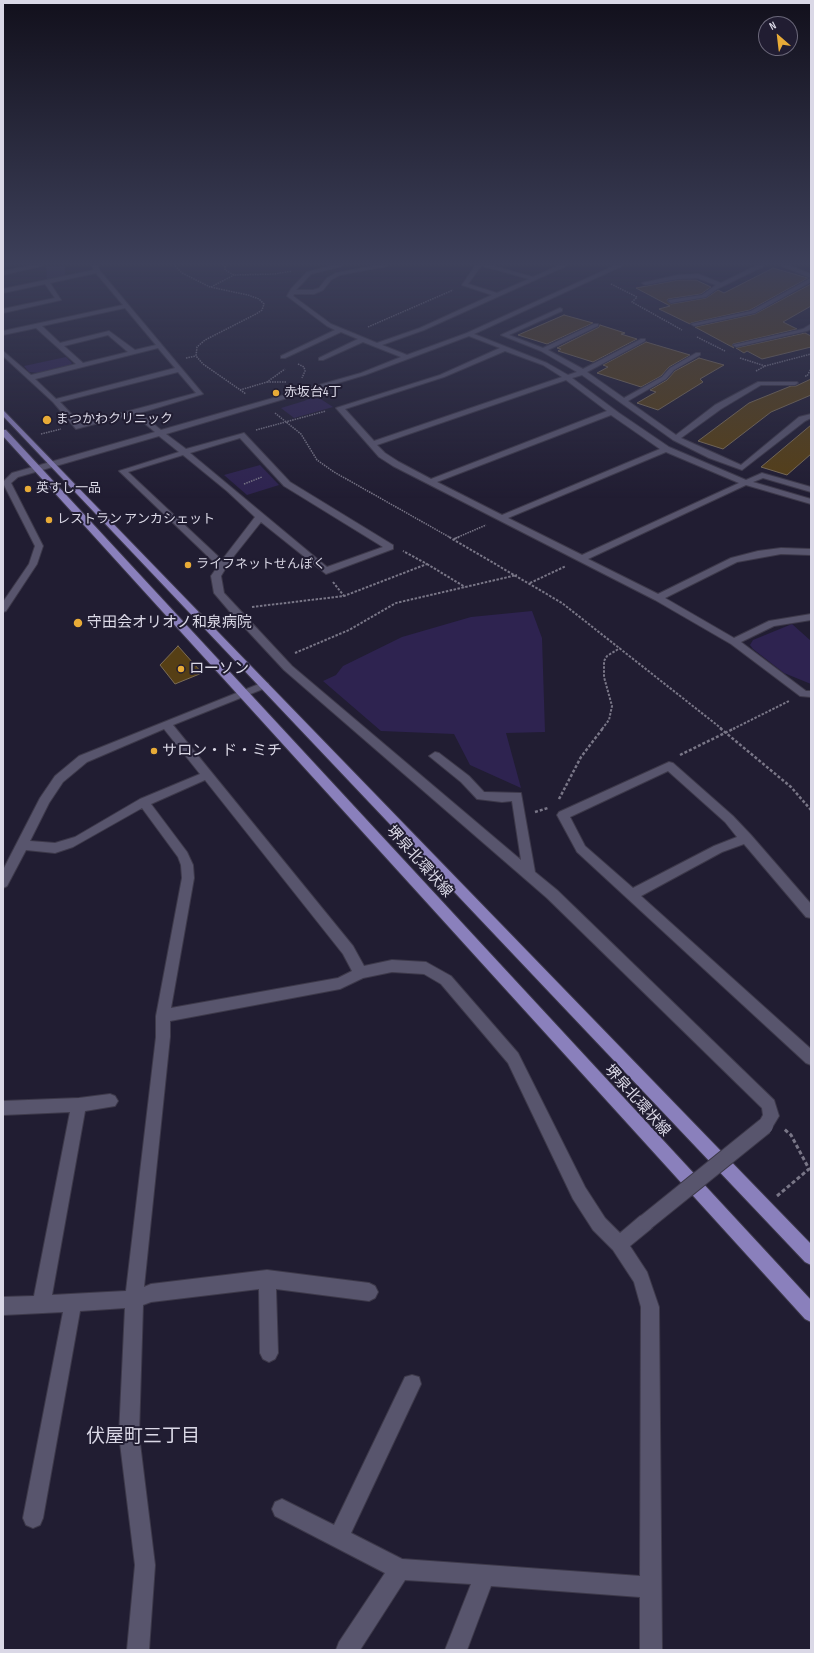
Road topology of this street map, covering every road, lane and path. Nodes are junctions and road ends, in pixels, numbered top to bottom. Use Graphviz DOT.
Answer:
graph roads {
  1 [pos="67,343"];
  2 [pos="122,343"];
  3 [pos="158,343"];
  4 [pos="201,343"];
  5 [pos="312,343"];
  6 [pos="356,343"];
  7 [pos="371,343"];
  8 [pos="381,343"];
  9 [pos="446,343"];
  10 [pos="493,343"];
  11 [pos="525,343"];
  12 [pos="558,343"];
  13 [pos="637,343"];
  14 [pos="745,343"];
  15 [pos="59,345"];
  16 [pos="376,345"];
  17 [pos="736,345"];
  18 [pos="160,346"];
  19 [pos="506,348"];
  20 [pos="543,350"];
  21 [pos="3,353"];
  22 [pos="134,353"];
  23 [pos="698,354"];
  24 [pos="283,357"];
  25 [pos="408,358"];
  26 [pos="321,360"];
  27 [pos="294,362"];
  28 [pos="82,366"];
  29 [pos="289,366"];
  30 [pos="180,370"];
  31 [pos="583,372"];
  32 [pos="807,376"];
  33 [pos="566,377"];
  34 [pos="811,377"];
  35 [pos="29,378"];
  36 [pos="301,379"];
  37 [pos="267,382"];
  38 [pos="795,383"];
  39 [pos="291,384"];
  40 [pos="240,390"];
  41 [pos="246,394"];
  42 [pos="55,401"];
  43 [pos="623,401"];
  44 [pos="340,408"];
  45 [pos="133,411"];
  46 [pos="312,411"];
  47 [pos="3,412"];
  48 [pos="611,412"];
  49 [pos="275,413"];
  50 [pos="316,414"];
  51 [pos="811,416"];
  52 [pos="288,422"];
  53 [pos="77,425"];
  54 [pos="254,430"];
  55 [pos="159,433"];
  56 [pos="37,435"];
  57 [pos="5,437"];
  58 [pos="676,438"];
  59 [pos="373,444"];
  60 [pos="666,449"];
  61 [pos="185,452"];
  62 [pos="53,463"];
  63 [pos="37,468"];
  64 [pos="263,476"];
  65 [pos="430,482"];
  66 [pos="249,483"];
  67 [pos="747,483"];
  68 [pos="810,490"];
  69 [pos="811,502"];
  70 [pos="260,516"];
  71 [pos="501,518"];
  72 [pos="454,540"];
  73 [pos="390,546"];
  74 [pos="811,552"];
  75 [pos="581,559"];
  76 [pos="427,564"];
  77 [pos="223,566"];
  78 [pos="517,575"];
  79 [pos="530,583"];
  80 [pos="465,587"];
  81 [pos="658,598"];
  82 [pos="3,609"];
  83 [pos="234,611"];
  84 [pos="811,617"];
  85 [pos="734,642"];
  86 [pos="620,648"];
  87 [pos="279,659"];
  88 [pos="264,685"];
  89 [pos="244,693"];
  90 [pos="807,694"];
  91 [pos="166,724"];
  92 [pos="726,732"];
  93 [pos="435,756"];
  94 [pos="673,758"];
  95 [pos="207,775"];
  96 [pos="144,802"];
  97 [pos="811,810"];
  98 [pos="563,815"];
  99 [pos="747,838"];
  100 [pos="22,845"];
  101 [pos="529,874"];
  102 [pos="3,883"];
  103 [pos="631,895"];
  104 [pos="811,913"];
  105 [pos="360,973"];
  106 [pos="163,1016"];
  107 [pos="811,1058"];
  108 [pos="110,1101"];
  109 [pos="79,1105"];
  110 [pos="3,1108"];
  111 [pos="768,1121"];
  112 [pos="775,1197"];
  113 [pos="619,1244"];
  114 [pos="811,1256"];
  115 [pos="267,1279"];
  116 [pos="369,1292"];
  117 [pos="134,1299"];
  118 [pos="73,1303"];
  119 [pos="41,1304"];
  120 [pos="3,1306"];
  121 [pos="811,1312"];
  122 [pos="269,1353"];
  123 [pos="412,1384"];
  124 [pos="282,1510"];
  125 [pos="33,1518"];
  126 [pos="338,1538"];
  127 [pos="400,1570"];
  128 [pos="485,1575"];
  129 [pos="651,1587"];
  130 [pos="138,1650"];
  131 [pos="347,1650"];
  132 [pos="456,1650"];
  133 [pos="651,1650"];
  1 -- 15 [label="street"];
  2 -- 22 [label="street"];
  3 -- 18 [label="street"];
  4 -- 40 [label="path"];
  5 -- 24 [label="street"];
  6 -- 26 [label="street"];
  7 -- 16 [label="street"];
  8 -- 16 [label="street"];
  9 -- 25 [label="street"];
  10 -- 19 [label="street"];
  11 -- 20 [label="street"];
  12 -- 20 [label="street"];
  13 -- 31 [label="street"];
  14 -- 17 [label="street"];
  15 -- 28 [label="street"];
  16 -- 25 [label="street"];
  18 -- 22 [label="street"];
  18 -- 30 [label="street"];
  19 -- 33 [label="street"];
  19 -- 44 [label="street"];
  20 -- 31 [label="street"];
  21 -- 35 [label="street"];
  22 -- 28 [label="street"];
  23 -- 43 [label="street"];
  25 -- 55 [label="street"];
  27 -- 36 [label="path"];
  28 -- 35 [label="street"];
  29 -- 37 [label="path"];
  30 -- 42 [label="street"];
  30 -- 45 [label="street"];
  31 -- 33 [label="street"];
  31 -- 43 [label="street"];
  32 -- 34 [label="path"];
  33 -- 48 [label="street"];
  33 -- 59 [label="street"];
  35 -- 42 [label="street"];
  37 -- 39 [label="path"];
  37 -- 40 [label="path"];
  38 -- 58 [label="street"];
  40 -- 41 [label="path"];
  42 -- 53 [label="street"];
  43 -- 58 [label="street"];
  44 -- 50 [label="path"];
  44 -- 59 [label="street"];
  45 -- 53 [label="street"];
  45 -- 55 [label="street"];
  46 -- 50 [label="path"];
  47 -- 62 [label="main road, 堺泉北環状線"];
  48 -- 60 [label="street"];
  48 -- 65 [label="street"];
  49 -- 52 [label="path"];
  50 -- 52 [label="path"];
  51 -- 58 [label="street"];
  52 -- 54 [label="path"];
  52 -- 72 [label="path"];
  53 -- 56 [label="path"];
  55 -- 61 [label="street"];
  55 -- 62 [label="street"];
  57 -- 63 [label="main road, 堺泉北環状線"];
  59 -- 65 [label="street"];
  60 -- 67 [label="street"];
  60 -- 71 [label="street"];
  61 -- 70 [label="street"];
  61 -- 73 [label="street"];
  61 -- 77 [label="street"];
  62 -- 63 [label="street"];
  62 -- 88 [label="main road, 堺泉北環状線"];
  63 -- 82 [label="street"];
  63 -- 89 [label="main road, 堺泉北環状線"];
  64 -- 66 [label="path"];
  65 -- 71 [label="street"];
  67 -- 68 [label="street"];
  67 -- 69 [label="street"];
  67 -- 75 [label="street"];
  70 -- 73 [label="street"];
  70 -- 77 [label="street"];
  71 -- 72 [label="path"];
  71 -- 75 [label="street"];
  72 -- 78 [label="path"];
  73 -- 76 [label="path"];
  74 -- 81 [label="street"];
  75 -- 79 [label="path"];
  75 -- 81 [label="street"];
  76 -- 80 [label="path"];
  76 -- 83 [label="path"];
  77 -- 83 [label="street"];
  78 -- 79 [label="path"];
  78 -- 80 [label="path"];
  79 -- 86 [label="path"];
  80 -- 87 [label="path"];
  81 -- 85 [label="street"];
  83 -- 87 [label="street"];
  84 -- 85 [label="street"];
  85 -- 90 [label="street"];
  86 -- 92 [label="path"];
  86 -- 98 [label="path"];
  87 -- 101 [label="street"];
  88 -- 89 [label="street"];
  88 -- 114 [label="main road, 堺泉北環状線"];
  89 -- 91 [label="street"];
  89 -- 121 [label="main road, 堺泉北環状線"];
  90 -- 92 [label="path"];
  91 -- 95 [label="street"];
  91 -- 100 [label="street"];
  92 -- 94 [label="path"];
  92 -- 97 [label="path"];
  93 -- 101 [label="street"];
  95 -- 96 [label="street"];
  95 -- 105 [label="street"];
  96 -- 100 [label="street"];
  96 -- 106 [label="street"];
  98 -- 99 [label="street"];
  98 -- 103 [label="street"];
  99 -- 103 [label="street"];
  99 -- 104 [label="street"];
  100 -- 102 [label="street"];
  101 -- 111 [label="street"];
  103 -- 107 [label="street"];
  105 -- 106 [label="street"];
  105 -- 113 [label="street"];
  106 -- 117 [label="street"];
  108 -- 109 [label="street"];
  109 -- 110 [label="street"];
  109 -- 119 [label="street"];
  111 -- 112 [label="path"];
  111 -- 113 [label="street, bridge"];
  113 -- 129 [label="street"];
  115 -- 116 [label="street"];
  115 -- 117 [label="street"];
  115 -- 122 [label="street"];
  117 -- 118 [label="street"];
  117 -- 130 [label="street"];
  118 -- 119 [label="street"];
  118 -- 125 [label="street"];
  119 -- 120 [label="street"];
  123 -- 126 [label="street"];
  124 -- 126 [label="street"];
  126 -- 127 [label="street"];
  127 -- 128 [label="street"];
  127 -- 131 [label="street"];
  128 -- 129 [label="street"];
  128 -- 132 [label="street"];
  129 -- 133 [label="street"];
}
